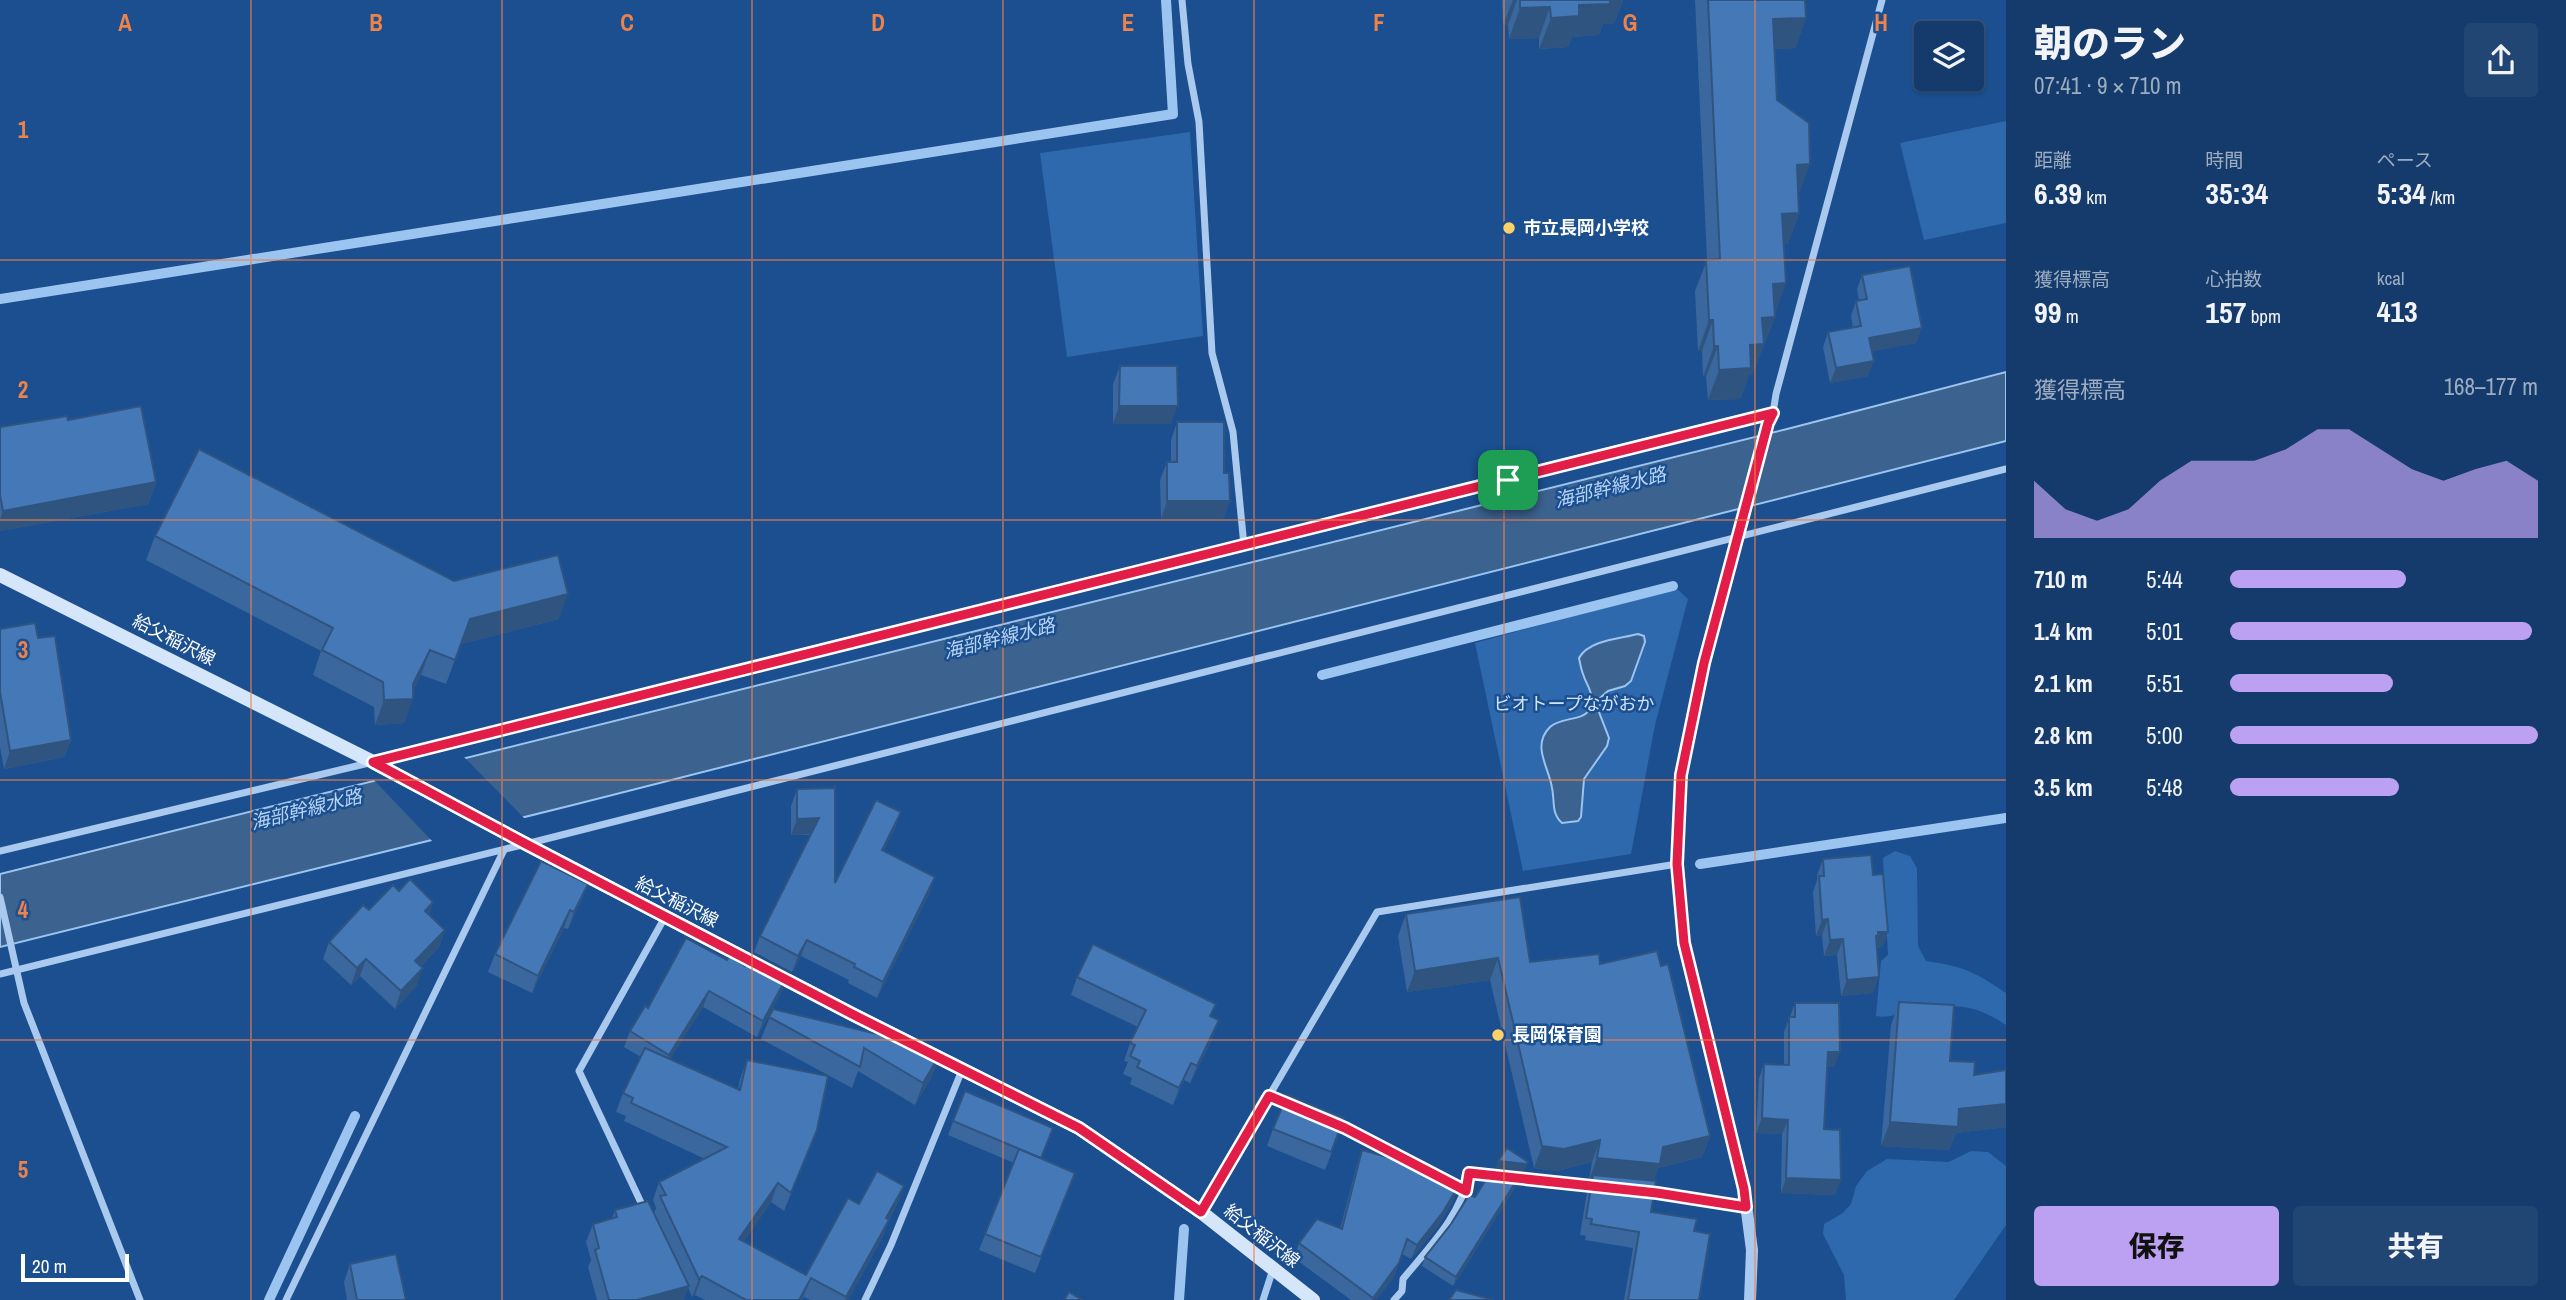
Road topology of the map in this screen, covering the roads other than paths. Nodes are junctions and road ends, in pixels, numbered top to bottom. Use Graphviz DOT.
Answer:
graph roads {
  1 [pos="1182,0"];
  2 [pos="1882,0"];
  3 [pos="1773,413"];
  4 [pos="2006,469"];
  5 [pos="1738,537"];
  6 [pos="1244,546"];
  7 [pos="0,575"];
  8 [pos="373,762"];
  9 [pos="526,844"];
  10 [pos="504,850"];
  11 [pos="0,851"];
  12 [pos="1677,864"];
  13 [pos="0,897"];
  14 [pos="665,917"];
  15 [pos="17,970"];
  16 [pos="0,974"];
  17 [pos="962,1069"];
  18 [pos="1269,1096"];
  19 [pos="1307,1112"];
  20 [pos="1320,1117"];
  21 [pos="1604,1187"];
  22 [pos="1466,1191"];
  23 [pos="1644,1191"];
  24 [pos="1746,1207"];
  25 [pos="1201,1212"];
  26 [pos="648,1216"];
  27 [pos="1273,1269"];
  28 [pos="140,1300"];
  29 [pos="286,1300"];
  30 [pos="864,1300"];
  31 [pos="1263,1300"];
  32 [pos="1313,1300"];
  33 [pos="1394,1300"];
  34 [pos="1750,1300"];
  1 -- 6 [label="street"];
  2 -- 3 [label="street"];
  3 -- 5 [label="street"];
  3 -- 6 [label="street"];
  4 -- 5 [label="street"];
  5 -- 9 [label="street"];
  5 -- 12 [label="street"];
  6 -- 8 [label="street"];
  7 -- 8 [label="main road, 給父稲沢線"];
  8 -- 9 [label="main road, 給父稲沢線"];
  8 -- 11 [label="street"];
  9 -- 10 [label="street"];
  9 -- 14 [label="main road, 給父稲沢線"];
  10 -- 15 [label="street"];
  10 -- 29 [label="street"];
  12 -- 18 [label="street"];
  12 -- 24 [label="street"];
  13 -- 15 [label="street"];
  14 -- 17 [label="main road, 給父稲沢線"];
  14 -- 26 [label="street"];
  15 -- 16 [label="street"];
  15 -- 28 [label="street"];
  17 -- 25 [label="main road, 給父稲沢線"];
  17 -- 30 [label="street"];
  18 -- 19 [label="street"];
  18 -- 25 [label="street"];
  20 -- 22 [label="street"];
  21 -- 22 [label="street"];
  22 -- 33 [label="street"];
  23 -- 24 [label="street"];
  24 -- 34 [label="street"];
  25 -- 27 [label="main road, 給父稲沢線"];
  27 -- 31 [label="street"];
  27 -- 32 [label="main road, 給父稲沢線"];
}
